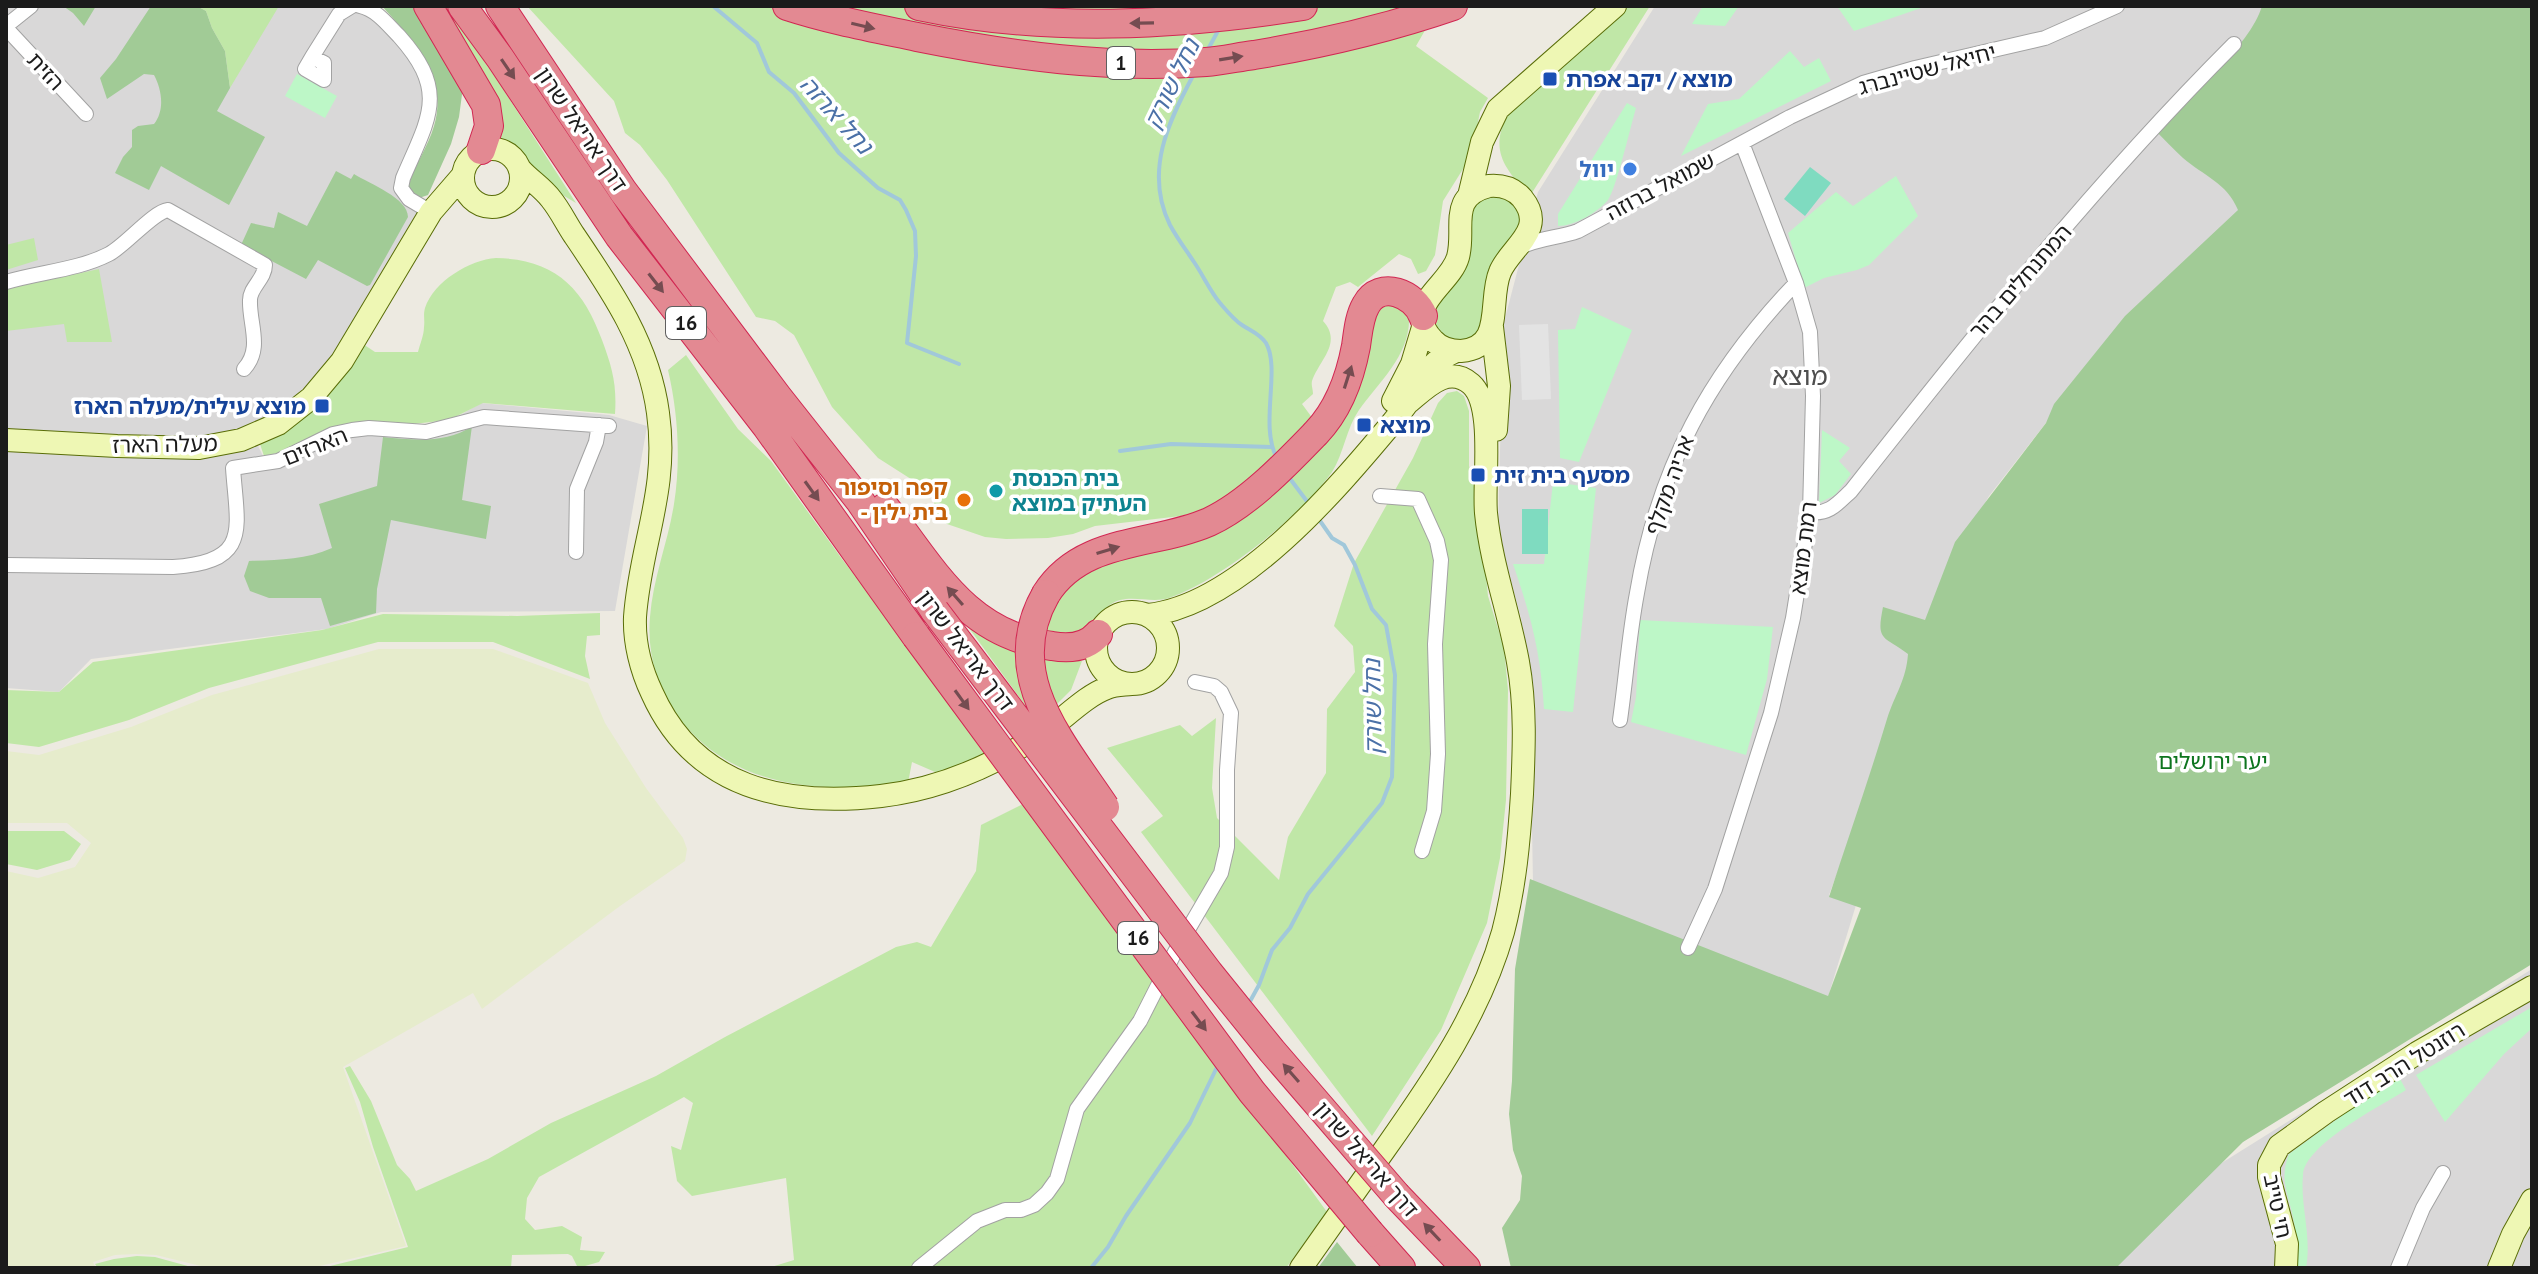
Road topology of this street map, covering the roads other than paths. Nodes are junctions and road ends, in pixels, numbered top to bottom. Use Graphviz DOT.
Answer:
graph roads {
  1 [pos="31,6"];
  2 [pos="352,6"];
  3 [pos="360,6"];
  4 [pos="428,6"];
  5 [pos="462,6"];
  6 [pos="500,6"];
  7 [pos="787,6"];
  8 [pos="919,6"];
  9 [pos="1303,6"];
  10 [pos="1453,6"];
  11 [pos="1615,6"];
  12 [pos="2117,6"];
  13 [pos="8,22"];
  14 [pos="2234,44"];
  15 [pos="312,57"];
  16 [pos="86,114"];
  17 [pos="1489,124"];
  18 [pos="1742,143"];
  19 [pos="481,150"];
  20 [pos="521,170"];
  21 [pos="463,175"];
  22 [pos="621,189"];
  23 [pos="1469,196"];
  24 [pos="1522,201"];
  25 [pos="479,204"];
  26 [pos="504,204"];
  27 [pos="431,212"];
  28 [pos="1578,231"];
  29 [pos="573,233"];
  30 [pos="416,238"];
  31 [pos="1515,250"];
  32 [pos="6,282"];
  33 [pos="1796,283"];
  34 [pos="1424,320"];
  35 [pos="1492,327"];
  36 [pos="1457,351"];
  37 [pos="244,369"];
  38 [pos="1409,402"];
  39 [pos="1485,437"];
  40 [pos="6,440"];
  41 [pos="1353,466"];
  42 [pos="1380,496"];
  43 [pos="1810,512"];
  44 [pos="576,552"];
  45 [pos="6,565"];
  46 [pos="1499,579"];
  47 [pos="1208,594"];
  48 [pos="1148,615"];
  49 [pos="1168,645"];
  50 [pos="1097,647"];
  51 [pos="1195,682"];
  52 [pos="1131,684"];
  53 [pos="1620,720"];
  54 [pos="1047,731"];
  55 [pos="1422,851"];
  56 [pos="1688,948"];
  57 [pos="1209,973"];
  58 [pos="2532,987"];
  59 [pos="2279,1146"];
  60 [pos="2443,1173"];
  61 [pos="2530,1210"];
  62 [pos="919,1268"];
  63 [pos="1301,1268"];
  64 [pos="1401,1268"];
  65 [pos="1466,1268"];
  66 [pos="2286,1268"];
  67 [pos="2398,1268"];
  68 [pos="2499,1268"];
  1 -- 13 [label="street, הזית"];
  2 -- 15 [label="street"];
  3 -- 27 [label="street"];
  4 -- 19 [label="highway"];
  5 -- 64 [label="highway, דרך אריאל שרון / 16, one-way, bridge"];
  6 -- 22 [label="highway, דרך אריאל שרון / 16"];
  7 -- 10 [label="highway, 1, one-way"];
  9 -- 8 [label="highway, 1, one-way"];
  11 -- 17 [label="main road"];
  12 -- 18 [label="street, יחיאל שטיינברג"];
  13 -- 16 [label="street, הזית"];
  14 -- 43 [label="street, המתנחלים בהר"];
  17 -- 23 [label="main road"];
  17 -- 24 [label="main road"];
  18 -- 28 [label="street, שמואל ברוזה"];
  18 -- 33 [label="street, רמת מוצא"];
  19 -- 20 [label="main road"];
  19 -- 21 [label="main road"];
  20 -- 26 [label="main road"];
  20 -- 29 [label="main road"];
  21 -- 25 [label="main road"];
  21 -- 27 [label="main road, מעלה הארז"];
  50 -- 22 [label="highway, one-way"];
  22 -- 57 [label="highway, דרך אריאל שרון / 16, bridge"];
  23 -- 24 [label="main road"];
  23 -- 34 [label="main road"];
  24 -- 28 [label="street"];
  24 -- 31 [label="main road"];
  25 -- 26 [label="main road"];
  25 -- 30 [label="main road, מעלה הארז"];
  26 -- 29 [label="main road"];
  27 -- 30 [label="main road, מעלה הארז"];
  28 -- 31 [label="street, שמואל ברוזה"];
  29 -- 54 [label="main road"];
  30 -- 40 [label="main road, מעלה הארז"];
  31 -- 35 [label="main road"];
  32 -- 37 [label="street"];
  33 -- 43 [label="street, רמת מוצא"];
  33 -- 53 [label="street, אריה מקלף"];
  34 -- 36 [label="main road"];
  34 -- 41 [label="main road"];
  57 -- 34 [label="highway, one-way, bridge"];
  35 -- 36 [label="main road"];
  35 -- 46 [label="main road"];
  36 -- 38 [label="main road"];
  36 -- 39 [label="main road"];
  38 -- 39 [label="main road"];
  38 -- 41 [label="main road"];
  39 -- 46 [label="main road"];
  41 -- 47 [label="main road"];
  42 -- 55 [label="street"];
  43 -- 56 [label="street, רמת מוצא"];
  44 -- 45 [label="street, הארזים"];
  46 -- 63 [label="main road"];
  47 -- 48 [label="main road"];
  47 -- 49 [label="main road"];
  48 -- 49 [label="main road"];
  48 -- 50 [label="main road"];
  49 -- 52 [label="main road"];
  50 -- 52 [label="main road"];
  50 -- 54 [label="main road"];
  51 -- 62 [label="street"];
  52 -- 54 [label="main road"];
  65 -- 57 [label="highway, דרך אריאל שרון / 16, one-way, bridge"];
  58 -- 59 [label="main road, רוזנטל הרב דוד"];
  59 -- 66 [label="main road, חי טייב"];
  60 -- 67 [label="street"];
  61 -- 68 [label="main road"];
}
